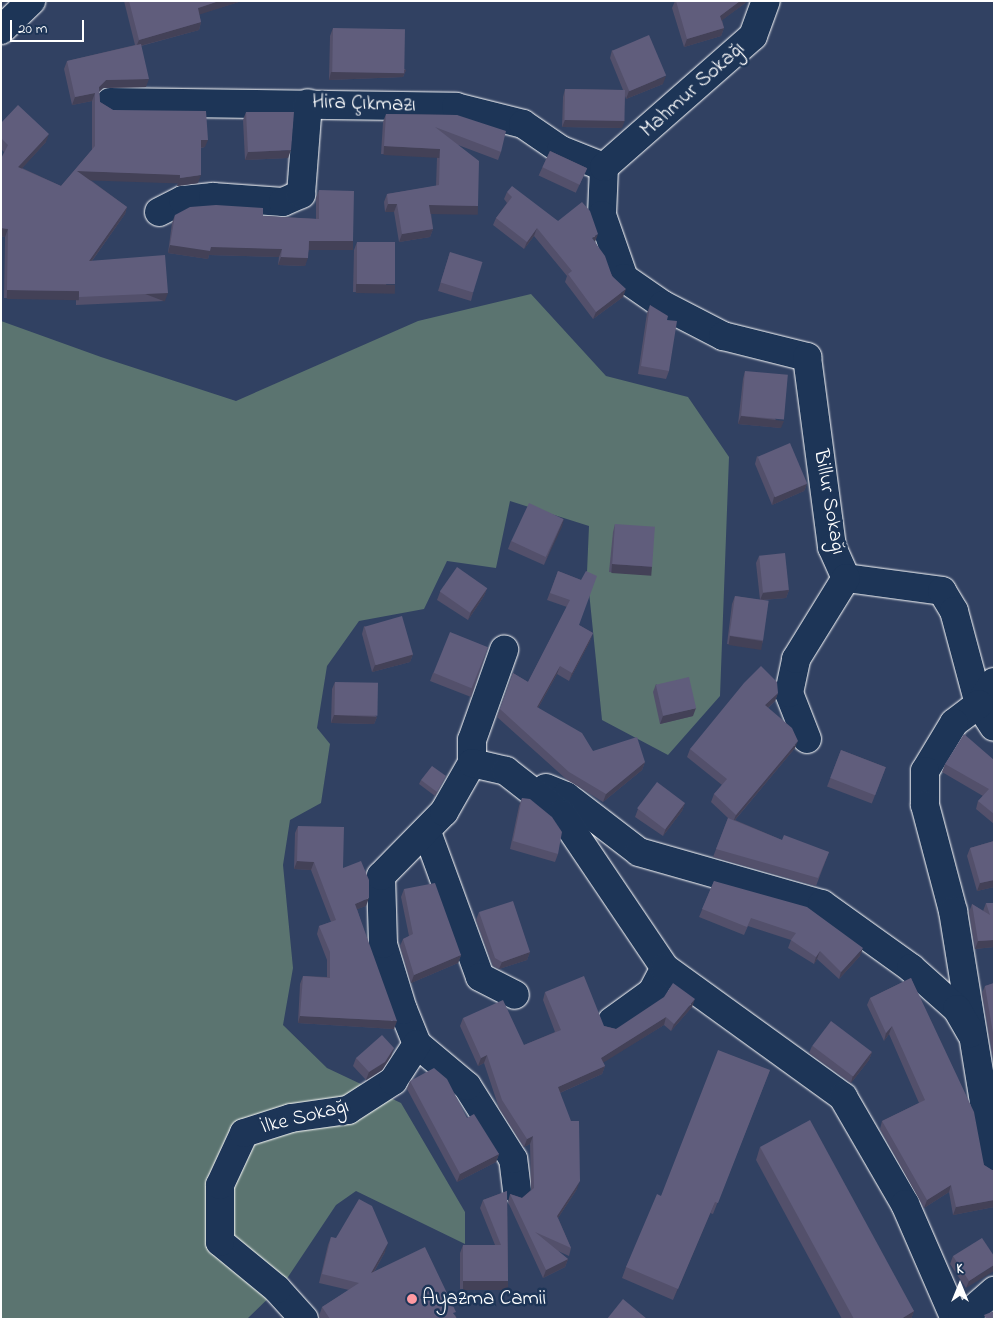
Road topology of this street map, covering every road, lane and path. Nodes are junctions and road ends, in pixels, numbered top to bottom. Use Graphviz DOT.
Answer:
graph roads {
  1 [pos="32,1"];
  2 [pos="766,1"];
  3 [pos="1,30"];
  4 [pos="110,102"];
  5 [pos="308,103"];
  6 [pos="604,166"];
  7 [pos="159,212"];
  8 [pos="846,578"];
  9 [pos="504,650"];
  10 [pos="986,693"];
  11 [pos="994,728"];
  12 [pos="807,740"];
  13 [pos="472,764"];
  14 [pos="506,771"];
  15 [pos="427,832"];
  16 [pos="665,968"];
  17 [pos="516,995"];
  18 [pos="612,1020"];
  19 [pos="971,1033"];
  20 [pos="417,1044"];
  21 [pos="994,1163"];
  22 [pos="517,1190"];
  23 [pos="994,1291"];
  24 [pos="304,1319"];
  25 [pos="954,1319"];
  26 [pos="962,1319"];
  1 -- 3 [label="street"];
  2 -- 6 [label="street, Mahmur Sokağı"];
  4 -- 5 [label="street, Hira Çıkmazı"];
  5 -- 6 [label="street, Hira Çıkmazı"];
  5 -- 7 [label="street"];
  6 -- 8 [label="street, Billur Sokağı"];
  8 -- 10 [label="street, Billur Sokağı"];
  8 -- 12 [label="street"];
  9 -- 13 [label="street"];
  10 -- 11 [label="street"];
  10 -- 19 [label="street"];
  13 -- 14 [label="street"];
  13 -- 15 [label="street"];
  14 -- 16 [label="street"];
  14 -- 19 [label="street"];
  15 -- 17 [label="street"];
  15 -- 20 [label="street"];
  16 -- 18 [label="street"];
  16 -- 25 [label="street"];
  19 -- 21 [label="street"];
  20 -- 22 [label="street"];
  20 -- 24 [label="street, İlke Sokağı"];
  23 -- 26 [label="street"];
}
